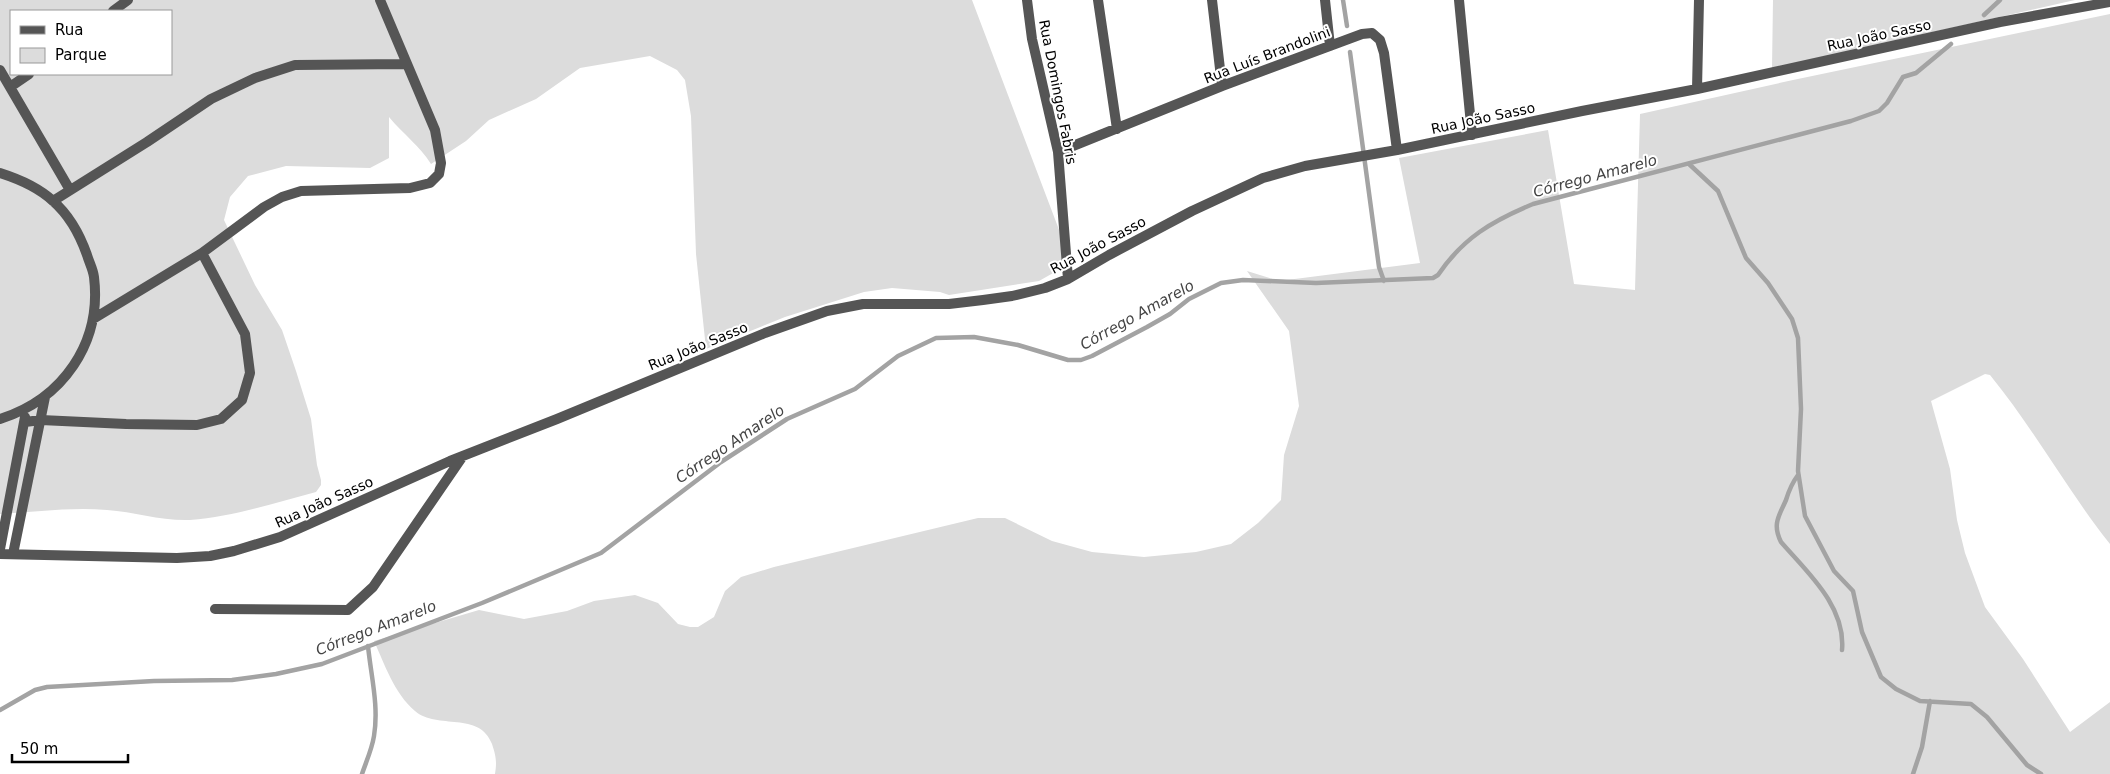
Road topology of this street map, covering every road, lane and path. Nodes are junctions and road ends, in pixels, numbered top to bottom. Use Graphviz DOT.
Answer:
graph roads {
  1 [pos="128,0"];
  2 [pos="380,0"];
  3 [pos="1026,0"];
  4 [pos="1098,0"];
  5 [pos="1212,0"];
  6 [pos="1325,0"];
  7 [pos="1459,0"];
  8 [pos="1699,0"];
  9 [pos="2110,2"];
  10 [pos="114,10"];
  11 [pos="1330,46"];
  12 [pos="405,64"];
  13 [pos="0,70"];
  14 [pos="28,75"];
  15 [pos="1222,86"];
  16 [pos="10,87"];
  17 [pos="1697,89"];
  18 [pos="1117,129"];
  19 [pos="1472,135"];
  20 [pos="1397,150"];
  21 [pos="1058,152"];
  22 [pos="0,173"];
  23 [pos="70,190"];
  24 [pos="53,200"];
  25 [pos="202,253"];
  26 [pos="1068,279"];
  27 [pos="93,319"];
  28 [pos="45,397"];
  29 [pos="26,409"];
  30 [pos="0,419"];
  31 [pos="41,420"];
  32 [pos="25,422"];
  33 [pos="463,456"];
  34 [pos="0,549"];
  35 [pos="0,554"];
  36 [pos="13,554"];
  37 [pos="215,609"];
  1 -- 10 [label="street"];
  2 -- 12 [label="street"];
  3 -- 21 [label="street, Rua Domingos Fabris"];
  4 -- 18 [label="street"];
  5 -- 15 [label="street"];
  6 -- 11 [label="street"];
  7 -- 19 [label="street"];
  8 -- 17 [label="street"];
  9 -- 17 [label="street, Rua João Sasso"];
  11 -- 15 [label="street, Rua Luís Brandolini"];
  11 -- 20 [label="street, Rua Luís Brandolini"];
  12 -- 23 [label="street"];
  12 -- 25 [label="street"];
  13 -- 16 [label="street"];
  14 -- 16 [label="street"];
  15 -- 18 [label="street, Rua Luís Brandolini"];
  16 -- 23 [label="street"];
  17 -- 19 [label="street, Rua João Sasso"];
  18 -- 21 [label="street, Rua Luís Brandolini"];
  19 -- 20 [label="street, Rua João Sasso"];
  20 -- 26 [label="street, Rua João Sasso"];
  21 -- 26 [label="street, Rua Domingos Fabris"];
  22 -- 24 [label="street"];
  23 -- 24 [label="street"];
  24 -- 27 [label="street"];
  25 -- 27 [label="street"];
  25 -- 31 [label="street"];
  26 -- 33 [label="street, Rua João Sasso"];
  27 -- 28 [label="street"];
  28 -- 29 [label="street"];
  28 -- 31 [label="street"];
  29 -- 30 [label="street"];
  29 -- 32 [label="street"];
  31 -- 32 [label="street"];
  31 -- 36 [label="street"];
  32 -- 34 [label="street"];
  33 -- 36 [label="street, Rua João Sasso"];
  33 -- 37 [label="street"];
  35 -- 36 [label="street, Rua João Sasso"];
}
